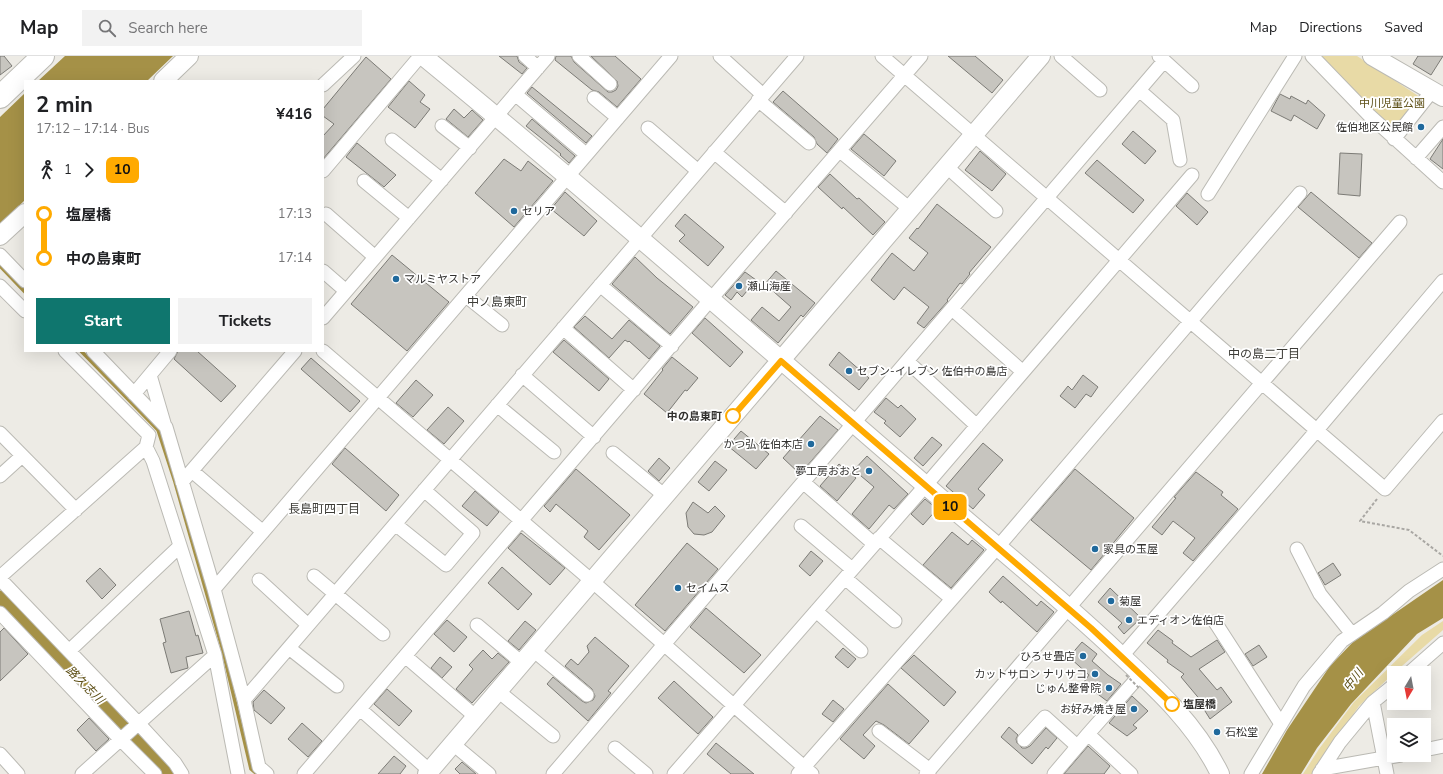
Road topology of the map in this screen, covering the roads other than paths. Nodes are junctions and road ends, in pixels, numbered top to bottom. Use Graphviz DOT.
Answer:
graph roads {
  1 [pos="43,56"];
  2 [pos="189,56"];
  3 [pos="354,56"];
  4 [pos="423,56"];
  5 [pos="524,56"];
  6 [pos="548,56"];
  7 [pos="579,56"];
  8 [pos="671,56"];
  9 [pos="720,56"];
  10 [pos="796,56"];
  11 [pos="882,56"];
  12 [pos="921,56"];
  13 [pos="1041,56"];
  14 [pos="1061,56"];
  15 [pos="1295,56"];
  16 [pos="1312,56"];
  17 [pos="1372,56"];
  18 [pos="1161,58"];
  19 [pos="538,68"];
  20 [pos="904,75"];
  21 [pos="164,80"];
  22 [pos="324,84"];
  23 [pos="610,84"];
  24 [pos="1192,86"];
  25 [pos="1100,90"];
  26 [pos="1139,90"];
  27 [pos="515,94"];
  28 [pos="1437,94"];
  29 [pos="0,96"];
  30 [pos="594,98"];
  31 [pos="761,98"];
  32 [pos="497,116"];
  33 [pos="618,118"];
  34 [pos="442,126"];
  35 [pos="1443,126"];
  36 [pos="648,128"];
  37 [pos="974,135"];
  38 [pos="1394,139"];
  39 [pos="392,140"];
  40 [pos="809,142"];
  41 [pos="470,148"];
  42 [pos="581,150"];
  43 [pos="840,151"];
  44 [pos="714,152"];
  45 [pos="1416,158"];
  46 [pos="1180,160"];
  47 [pos="946,167"];
  48 [pos="324,170"];
  49 [pos="698,170"];
  50 [pos="1192,175"];
  51 [pos="568,177"];
  52 [pos="442,180"];
  53 [pos="364,181"];
  54 [pos="1443,182"];
  55 [pos="1300,193"];
  56 [pos="1208,194"];
  57 [pos="1047,198"];
  58 [pos="910,209"];
  59 [pos="996,211"];
  60 [pos="24,213"];
  61 [pos="786,213"];
  62 [pos="326,214"];
  63 [pos="409,218"];
  64 [pos="1400,222"];
  65 [pos="0,236"];
  66 [pos="639,239"];
  67 [pos="0,255"];
  68 [pos="375,257"];
  69 [pos="1119,260"];
  70 [pos="324,272"];
  71 [pos="24,280"];
  72 [pos="1443,281"];
  73 [pos="600,285"];
  74 [pos="0,286"];
  75 [pos="346,291"];
  76 [pos="466,296"];
  77 [pos="711,299"];
  78 [pos="952,309"];
  79 [pos="24,310"];
  80 [pos="324,317"];
  81 [pos="1191,322"];
  82 [pos="502,325"];
  83 [pos="563,328"];
  84 [pos="672,346"];
  85 [pos="66,352"];
  86 [pos="96,352"];
  87 [pos="169,352"];
  88 [pos="294,352"];
  89 [pos="324,352"];
  90 [pos="781,361"];
  91 [pos="907,361"];
  92 [pos="1023,372"];
  93 [pos="150,375"];
  94 [pos="522,376"];
  95 [pos="1262,383"];
  96 [pos="634,390"];
  97 [pos="134,394"];
  98 [pos="378,398"];
  99 [pos="497,405"];
  100 [pos="1443,421"];
  101 [pos="854,423"];
  102 [pos="977,426"];
  103 [pos="166,427"];
  104 [pos="1317,430"];
  105 [pos="0,433"];
  106 [pos="594,437"];
  107 [pos="146,447"];
  108 [pos="554,452"];
  109 [pos="613,453"];
  110 [pos="22,456"];
  111 [pos="450,460"];
  112 [pos="192,471"];
  113 [pos="0,476"];
  114 [pos="182,482"];
  115 [pos="803,482"];
  116 [pos="926,485"];
  117 [pos="424,490"];
  118 [pos="665,496"];
  119 [pos="76,510"];
  120 [pos="522,521"];
  121 [pos="395,524"];
  122 [pos="801,526"];
  123 [pos="263,532"];
  124 [pos="877,541"];
  125 [pos="180,546"];
  126 [pos="997,547"];
  127 [pos="1297,549"];
  128 [pos="1443,569"];
  129 [pos="849,574"];
  130 [pos="314,576"];
  131 [pos="0,578"];
  132 [pos="259,580"];
  133 [pos="592,581"];
  134 [pos="214,589"];
  135 [pos="335,594"];
  136 [pos="952,599"];
  137 [pos="1069,608"];
  138 [pos="816,611"];
  139 [pos="0,613"];
  140 [pos="895,621"];
  141 [pos="1215,622"];
  142 [pos="308,625"];
  143 [pos="477,625"];
  144 [pos="383,634"];
  145 [pos="1352,634"];
  146 [pos="1443,643"];
  147 [pos="664,644"];
  148 [pos="288,648"];
  149 [pos="69,651"];
  150 [pos="862,651"];
  151 [pos="215,656"];
  152 [pos="405,656"];
  153 [pos="1122,656"];
  154 [pos="527,657"];
  155 [pos="1417,666"];
  156 [pos="1136,680"];
  157 [pos="336,686"];
  158 [pos="498,691"];
  159 [pos="1387,691"];
  160 [pos="587,695"];
  161 [pos="244,700"];
  162 [pos="1373,702"];
  163 [pos="734,706"];
  164 [pos="360,709"];
  165 [pos="476,717"];
  166 [pos="1281,724"];
  167 [pos="137,726"];
  168 [pos="880,731"];
  169 [pos="1088,734"];
  170 [pos="553,736"];
  171 [pos="123,738"];
  172 [pos="1024,740"];
  173 [pos="453,744"];
  174 [pos="1077,746"];
  175 [pos="1443,746"];
  176 [pos="615,748"];
  177 [pos="1431,749"];
  178 [pos="0,754"];
  179 [pos="1387,757"];
  180 [pos="1384,758"];
  181 [pos="429,772"];
  182 [pos="805,772"];
  183 [pos="928,772"];
  184 [pos="1320,772"];
  185 [pos="18,774"];
  186 [pos="82,774"];
  187 [pos="155,774"];
  188 [pos="182,774"];
  189 [pos="238,774"];
  190 [pos="267,774"];
  191 [pos="304,774"];
  192 [pos="490,774"];
  193 [pos="553,774"];
  194 [pos="646,774"];
  195 [pos="674,774"];
  196 [pos="1056,774"];
  197 [pos="1132,774"];
  198 [pos="1220,774"];
  199 [pos="1251,774"];
  200 [pos="1387,774"];
  1 -- 29 [label="highway"];
  2 -- 21 [label="street"];
  3 -- 22 [label="street"];
  4 -- 32 [label="street"];
  4 -- 48 [label="street"];
  5 -- 19 [label="street"];
  6 -- 19 [label="street"];
  7 -- 23 [label="street"];
  8 -- 33 [label="street"];
  9 -- 31 [label="street"];
  10 -- 31 [label="street"];
  11 -- 20 [label="street"];
  12 -- 20 [label="street"];
  13 -- 37 [label="street"];
  14 -- 25 [label="street"];
  15 -- 56 [label="street"];
  16 -- 38 [label="street"];
  17 -- 28 [label="street"];
  18 -- 24 [label="street"];
  18 -- 26 [label="street"];
  19 -- 27 [label="street"];
  20 -- 37 [label="street"];
  20 -- 43 [label="street"];
  26 -- 46 [label="street"];
  26 -- 57 [label="street"];
  27 -- 32 [label="street"];
  27 -- 42 [label="street"];
  28 -- 38 [label="street"];
  30 -- 33 [label="street"];
  31 -- 40 [label="street"];
  31 -- 44 [label="street"];
  32 -- 41 [label="street"];
  32 -- 51 [label="street"];
  33 -- 51 [label="street"];
  34 -- 41 [label="street"];
  35 -- 45 [label="street"];
  36 -- 49 [label="street"];
  37 -- 47 [label="street"];
  37 -- 57 [label="street"];
  38 -- 45 [label="street"];
  39 -- 52 [label="street"];
  41 -- 52 [label="street"];
  43 -- 58 [label="street"];
  43 -- 61 [label="street"];
  44 -- 49 [label="street"];
  44 -- 61 [label="street"];
  45 -- 54 [label="street"];
  47 -- 58 [label="street"];
  47 -- 59 [label="street"];
  49 -- 66 [label="street"];
  50 -- 69 [label="street"];
  51 -- 66 [label="street"];
  51 -- 76 [label="street"];
  52 -- 63 [label="street"];
  53 -- 63 [label="street"];
  55 -- 81 [label="street"];
  57 -- 69 [label="street"];
  57 -- 78 [label="street"];
  58 -- 90 [label="street"];
  60 -- 65 [label="street"];
  61 -- 77 [label="street"];
  62 -- 68 [label="street"];
  63 -- 68 [label="street"];
  64 -- 95 [label="street"];
  66 -- 73 [label="street"];
  66 -- 77 [label="street"];
  67 -- 71 [label="street"];
  68 -- 75 [label="street"];
  69 -- 81 [label="street"];
  69 -- 92 [label="street"];
  70 -- 75 [label="street"];
  72 -- 104 [label="street"];
  73 -- 83 [label="street"];
  73 -- 84 [label="street"];
  74 -- 79 [label="street"];
  75 -- 80 [label="street"];
  76 -- 82 [label="street"];
  76 -- 98 [label="street"];
  77 -- 84 [label="street"];
  77 -- 90 [label="street"];
  78 -- 91 [label="street"];
  78 -- 92 [label="street"];
  81 -- 95 [label="street"];
  81 -- 126 [label="street"];
  83 -- 94 [label="street"];
  83 -- 96 [label="street"];
  84 -- 96 [label="street"];
  85 -- 107 [label="street"];
  86 -- 97 [label="street"];
  87 -- 93 [label="street"];
  88 -- 112 [label="street"];
  89 -- 98 [label="street"];
  90 -- 101 [label="street"];
  90 -- 118 [label="street"];
  91 -- 101 [label="street"];
  91 -- 102 [label="street"];
  92 -- 102 [label="street"];
  93 -- 97 [label="street"];
  93 -- 103 [label="street"];
  94 -- 99 [label="street"];
  94 -- 106 [label="street"];
  95 -- 104 [label="street"];
  95 -- 137 [label="street"];
  96 -- 106 [label="street"];
  97 -- 103 [label="street"];
  98 -- 111 [label="street"];
  98 -- 123 [label="street"];
  99 -- 108 [label="street"];
  99 -- 111 [label="street"];
  100 -- 104 [label="street"];
  101 -- 115 [label="street"];
  101 -- 116 [label="street"];
  102 -- 116 [label="street"];
  103 -- 114 [label="street"];
  104 -- 153 [label="street"];
  105 -- 110 [label="street"];
  106 -- 120 [label="street"];
  107 -- 119 [label="street"];
  107 -- 125 [label="street"];
  109 -- 118 [label="street"];
  110 -- 113 [label="street"];
  110 -- 119 [label="street"];
  111 -- 117 [label="street"];
  111 -- 120 [label="street"];
  112 -- 114 [label="street"];
  112 -- 123 [label="street"];
  114 -- 134 [label="street"];
  115 -- 124 [label="street"];
  115 -- 147 [label="street"];
  116 -- 124 [label="street"];
  116 -- 126 [label="street"];
  117 -- 121 [label="street"];
  117 -- 121 [label="street"];
  118 -- 133 [label="street"];
  119 -- 131 [label="street"];
  120 -- 133 [label="street"];
  120 -- 152 [label="street"];
  121 -- 135 [label="street"];
  122 -- 129 [label="street"];
  123 -- 134 [label="street"];
  124 -- 129 [label="street"];
  124 -- 136 [label="street"];
  125 -- 149 [label="street"];
  125 -- 151 [label="street"];
  126 -- 136 [label="street"];
  126 -- 137 [label="street"];
  127 -- 145 [label="street"];
  128 -- 145 [label="street"];
  129 -- 138 [label="street"];
  129 -- 140 [label="street"];
  130 -- 135 [label="street"];
  131 -- 149 [label="street"];
  132 -- 142 [label="street"];
  133 -- 147 [label="street"];
  133 -- 154 [label="street"];
  134 -- 161 [label="street"];
  135 -- 142 [label="street"];
  135 -- 144 [label="street"];
  136 -- 182 [label="street"];
  137 -- 153 [label="street"];
  137 -- 183 [label="street"];
  138 -- 150 [label="street"];
  138 -- 163 [label="street"];
  139 -- 171 [label="street"];
  141 -- 166 [label="street"];
  142 -- 148 [label="street"];
  143 -- 154 [label="street"];
  145 -- 166 [label="street"];
  146 -- 155 [label="street"];
  147 -- 163 [label="street"];
  147 -- 193 [label="street"];
  148 -- 157 [label="street"];
  148 -- 161 [label="street"];
  149 -- 167 [label="street"];
  151 -- 167 [label="street"];
  151 -- 189 [label="street"];
  152 -- 164 [label="street"];
  152 -- 165 [label="street"];
  153 -- 156 [label="street"];
  154 -- 158 [label="street"];
  154 -- 160 [label="street"];
  156 -- 169 [label="street"];
  156 -- 198 [label="street"];
  158 -- 165 [label="street"];
  158 -- 170 [label="street"];
  159 -- 162 [label="street"];
  161 -- 190 [label="street"];
  162 -- 180 [label="street"];
  162 -- 184 [label="street"];
  163 -- 182 [label="street"];
  163 -- 195 [label="street"];
  164 -- 181 [label="street"];
  164 -- 191 [label="street"];
  165 -- 173 [label="street"];
  166 -- 199 [label="street"];
  167 -- 171 [label="street"];
  167 -- 188 [label="street"];
  168 -- 183 [label="street"];
  169 -- 174 [label="street"];
  169 -- 197 [label="street"];
  171 -- 186 [label="street"];
  171 -- 187 [label="street"];
  172 -- 174 [label="street"];
  173 -- 181 [label="street"];
  173 -- 192 [label="street"];
  174 -- 196 [label="street"];
  175 -- 177 [label="street"];
  176 -- 194 [label="street"];
  178 -- 185 [label="street"];
  179 -- 180 [label="street"];
  180 -- 184 [label="street"];
  180 -- 200 [label="street"];
}
